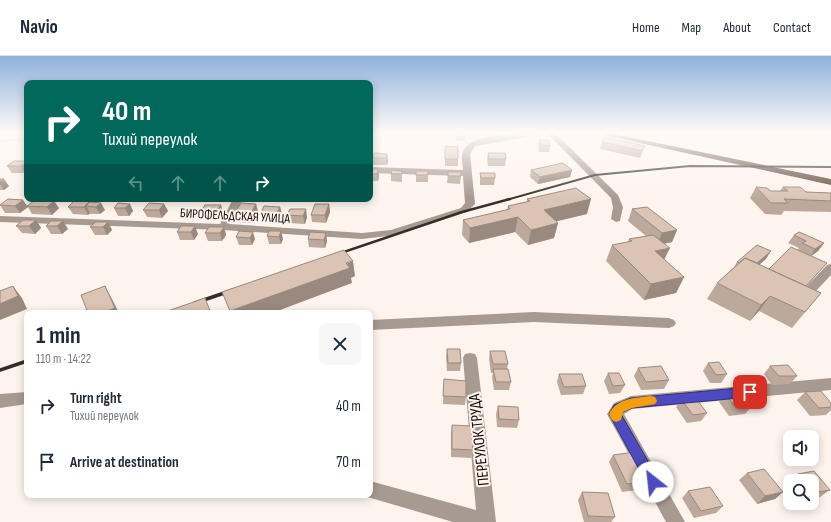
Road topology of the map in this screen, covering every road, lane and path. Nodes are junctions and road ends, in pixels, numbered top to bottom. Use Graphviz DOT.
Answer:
graph roads {
  1 [pos="466,155"];
  2 [pos="573,155"];
  3 [pos="701,155"];
  4 [pos="373,170"];
  5 [pos="469,173"];
  6 [pos="831,182"];
  7 [pos="236,202"];
  8 [pos="0,219"];
  9 [pos="616,219"];
  10 [pos="223,227"];
  11 [pos="831,268"];
  12 [pos="810,290"];
  13 [pos="669,324"];
  14 [pos="373,325"];
  15 [pos="470,358"];
  16 [pos="831,384"];
  17 [pos="24,398"];
  18 [pos="0,402"];
  19 [pos="373,491"];
  20 [pos="487,522"];
  21 [pos="676,522"];
  1 -- 5 [label="street"];
  2 -- 9 [label="street"];
  3 -- 6 [label="main road"];
  4 -- 5 [label="street"];
  5 -- 10 [label="street, БИРОФЕЛЬДСКАЯ УЛИЦА"];
  7 -- 10 [label="street"];
  8 -- 10 [label="street, БИРОФЕЛЬДСКАЯ УЛИЦА"];
  11 -- 12 [label="street"];
  13 -- 14 [label="street"];
  15 -- 20 [label="street, ПЕРЕУЛОК ТРУДА"];
  16 -- 21 [label="street"];
  17 -- 18 [label="street"];
  19 -- 20 [label="street"];
}
